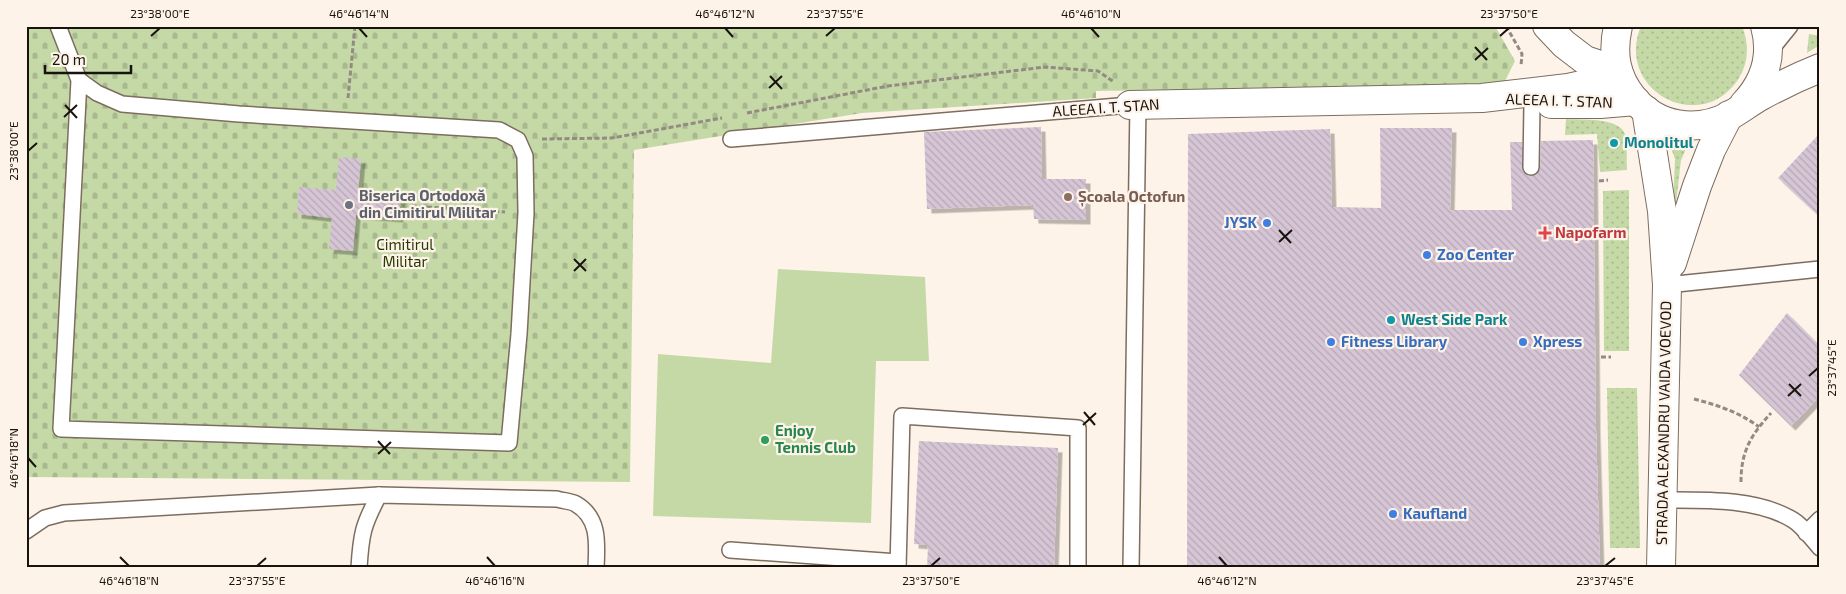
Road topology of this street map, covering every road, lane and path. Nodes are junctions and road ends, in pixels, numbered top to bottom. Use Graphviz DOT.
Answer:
graph roads {
  1 [pos="58,26"];
  2 [pos="355,26"];
  3 [pos="1547,26"];
  4 [pos="1618,26"];
  5 [pos="1765,26"];
  6 [pos="1790,26"];
  7 [pos="1768,53"];
  8 [pos="1820,68"];
  9 [pos="1618,74"];
  10 [pos="79,80"];
  11 [pos="1482,98"];
  12 [pos="1532,104"];
  13 [pos="1134,105"];
  14 [pos="1641,106"];
  15 [pos="1735,111"];
  16 [pos="743,114"];
  17 [pos="724,117"];
  18 [pos="346,120"];
  19 [pos="731,139"];
  20 [pos="518,140"];
  21 [pos="1531,167"];
  22 [pos="1608,180"];
  23 [pos="1599,181"];
  24 [pos="412,206"];
  25 [pos="526,213"];
  26 [pos="1820,270"];
  27 [pos="1667,282"];
  28 [pos="1601,357"];
  29 [pos="1611,357"];
  30 [pos="1689,398"];
  31 [pos="1771,412"];
  32 [pos="1759,427"];
  33 [pos="379,496"];
  34 [pos="1662,500"];
  35 [pos="1744,505"];
  36 [pos="1820,519"];
  37 [pos="26,531"];
  38 [pos="1806,533"];
  39 [pos="1820,548"];
  40 [pos="730,550"];
  41 [pos="898,565"];
  42 [pos="359,568"];
  43 [pos="596,568"];
  44 [pos="1078,568"];
  45 [pos="1131,568"];
  46 [pos="1661,568"];
  1 -- 10 [label="lane"];
  2 -- 18 [label="path"];
  3 -- 9 [label="main road"];
  4 -- 9 [label="main road"];
  5 -- 7 [label="main road"];
  6 -- 7 [label="lane"];
  7 -- 15 [label="main road, STRADA ALEXANDRU VAIDA VOEVOD"];
  8 -- 15 [label="main road"];
  9 -- 11 [label="main road, ALEEA I. T. STAN"];
  9 -- 14 [label="main road"];
  10 -- 18 [label="lane"];
  10 -- 25 [label="lane"];
  11 -- 12 [label="main road, ALEEA I. T. STAN"];
  11 -- 13 [label="main road, ALEEA I. T. STAN"];
  12 -- 14 [label="main road, ALEEA I. T. STAN"];
  12 -- 21 [label="lane"];
  13 -- 16 [label="path"];
  13 -- 19 [label="lane, ALEEA I. T. STAN"];
  13 -- 45 [label="lane"];
  14 -- 15 [label="main road"];
  14 -- 27 [label="main road, STRADA ALEXANDRU VAIDA VOEVOD"];
  15 -- 27 [label="main road, STRADA ALEXANDRU VAIDA VOEVOD"];
  17 -- 20 [label="path"];
  18 -- 20 [label="lane"];
  20 -- 25 [label="lane"];
  22 -- 23 [label="path"];
  24 -- 25 [label="path"];
  26 -- 27 [label="lane"];
  27 -- 34 [label="main road, STRADA ALEXANDRU VAIDA VOEVOD"];
  28 -- 29 [label="path"];
  30 -- 32 [label="path"];
  31 -- 32 [label="path"];
  32 -- 35 [label="path"];
  33 -- 37 [label="lane"];
  33 -- 42 [label="lane"];
  33 -- 43 [label="lane"];
  34 -- 35 [label="lane"];
  34 -- 46 [label="main road, STRADA ALEXANDRU VAIDA VOEVOD"];
  35 -- 38 [label="lane"];
  36 -- 38 [label="lane"];
  38 -- 39 [label="lane"];
  40 -- 41 [label="lane"];
  41 -- 44 [label="lane"];
}
